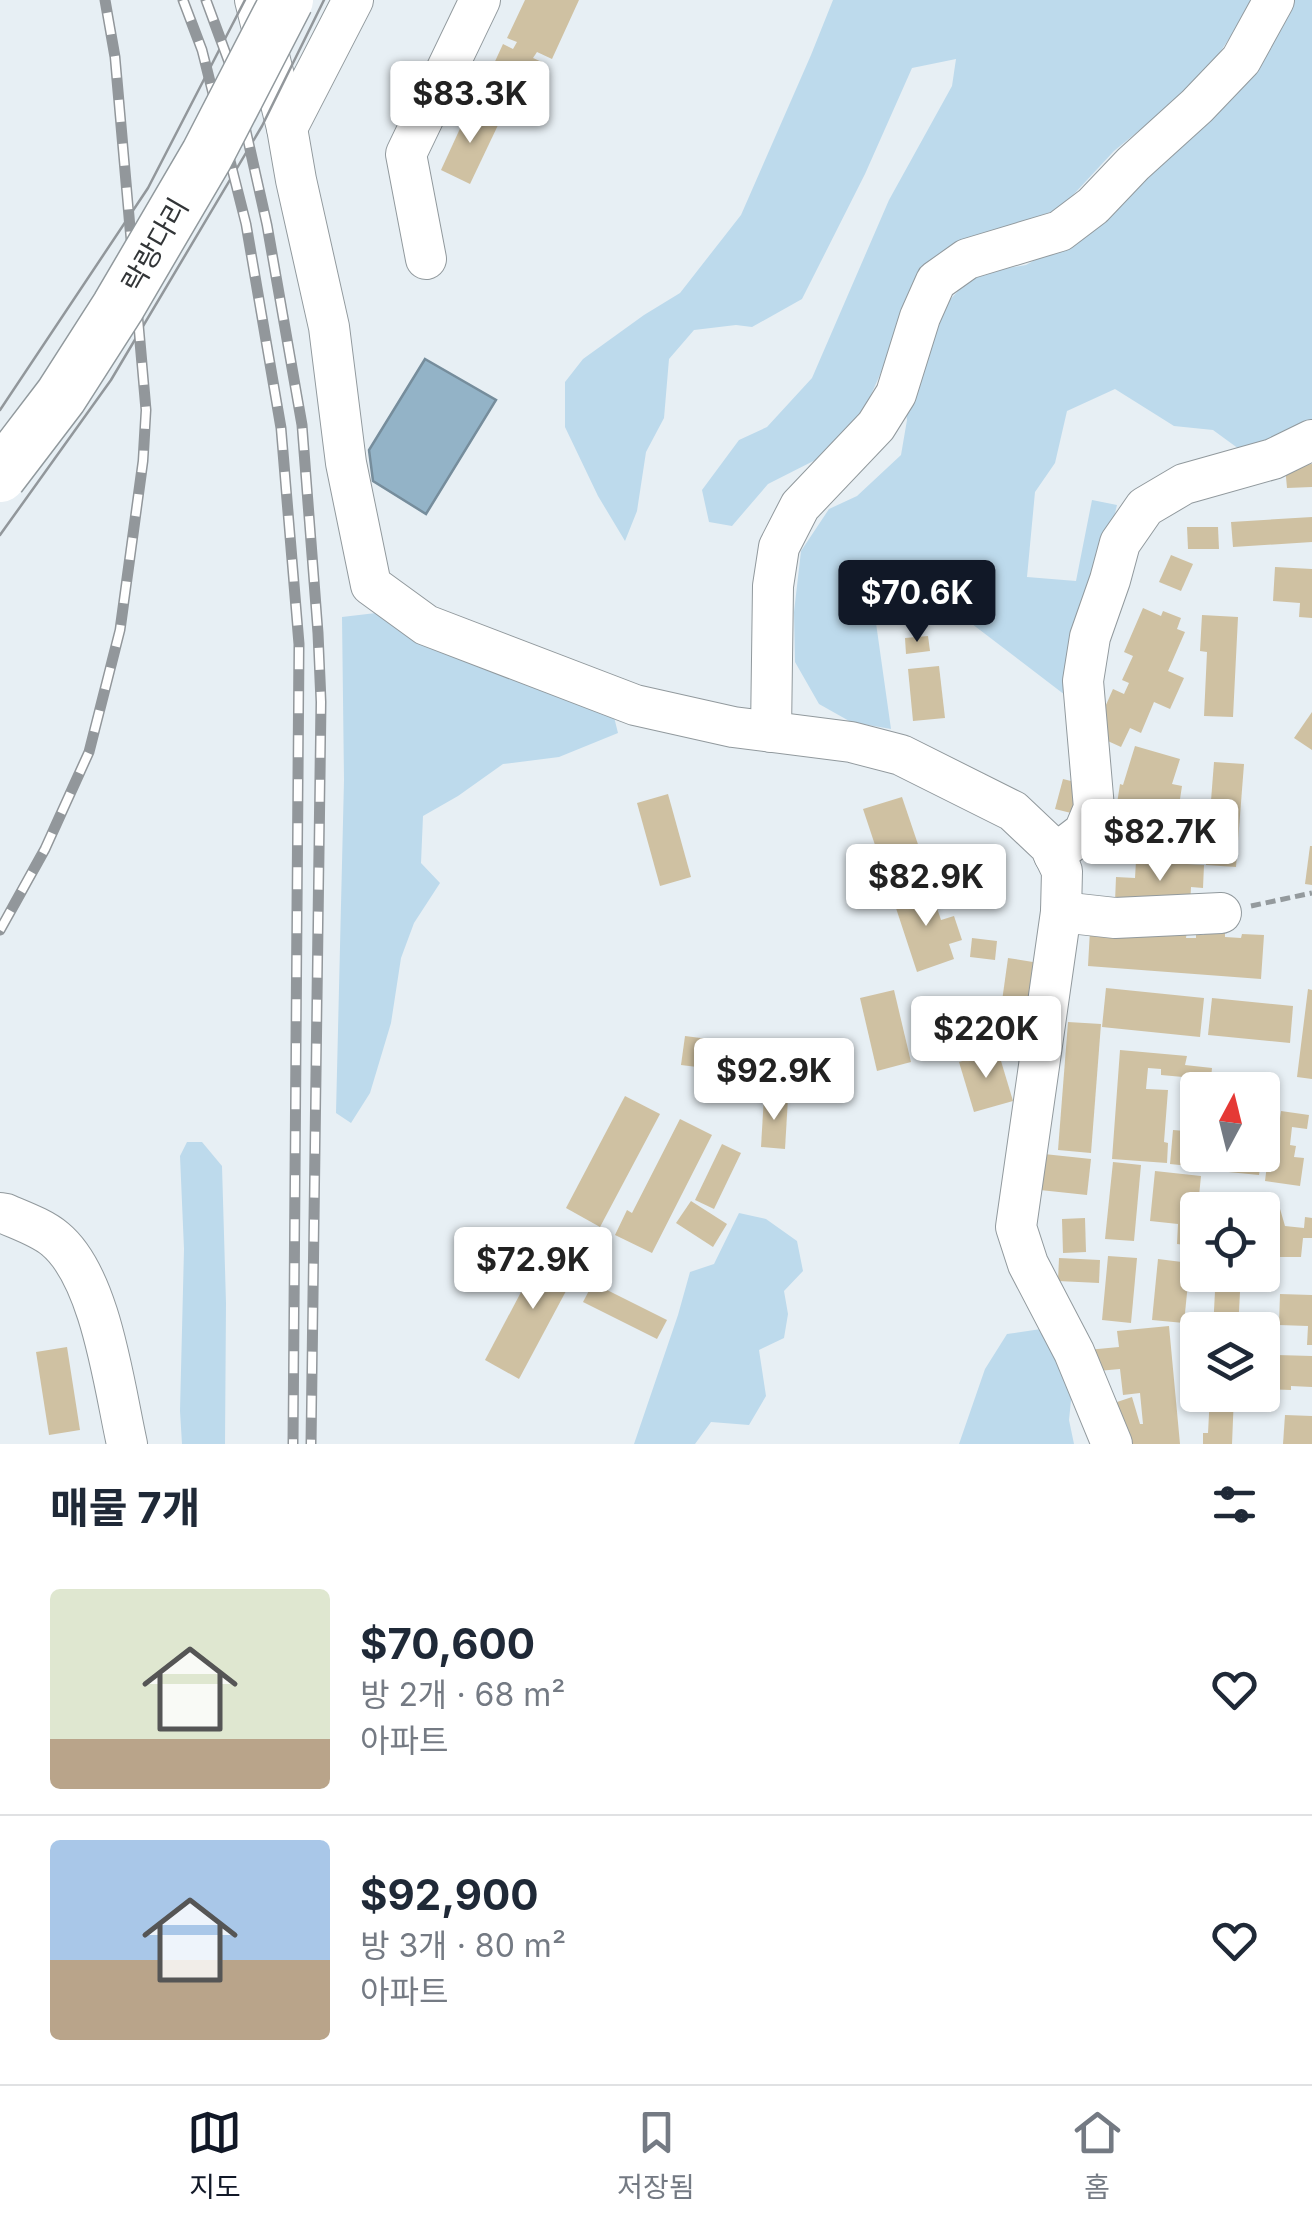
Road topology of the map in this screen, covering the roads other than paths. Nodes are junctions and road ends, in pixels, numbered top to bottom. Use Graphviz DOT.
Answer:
graph roads {
  1 [pos="254,0"];
  2 [pos="287,0"];
  3 [pos="352,0"];
  4 [pos="480,0"];
  5 [pos="1274,0"];
  6 [pos="288,128"];
  7 [pos="426,259"];
  8 [pos="1312,440"];
  9 [pos="0,476"];
  10 [pos="772,732"];
  11 [pos="1054,854"];
  12 [pos="1061,912"];
  13 [pos="1220,913"];
  14 [pos="0,1213"];
  15 [pos="128,1444"];
  16 [pos="1112,1444"];
  1 -- 6 [label="street"];
  2 -- 9 [label="main road, 락랑다리, bridge"];
  3 -- 6 [label="street"];
  4 -- 7 [label="street"];
  5 -- 10 [label="street"];
  6 -- 10 [label="street"];
  8 -- 11 [label="street"];
  10 -- 11 [label="street"];
  11 -- 12 [label="street"];
  12 -- 13 [label="street"];
  12 -- 16 [label="street"];
  14 -- 15 [label="street"];
}
